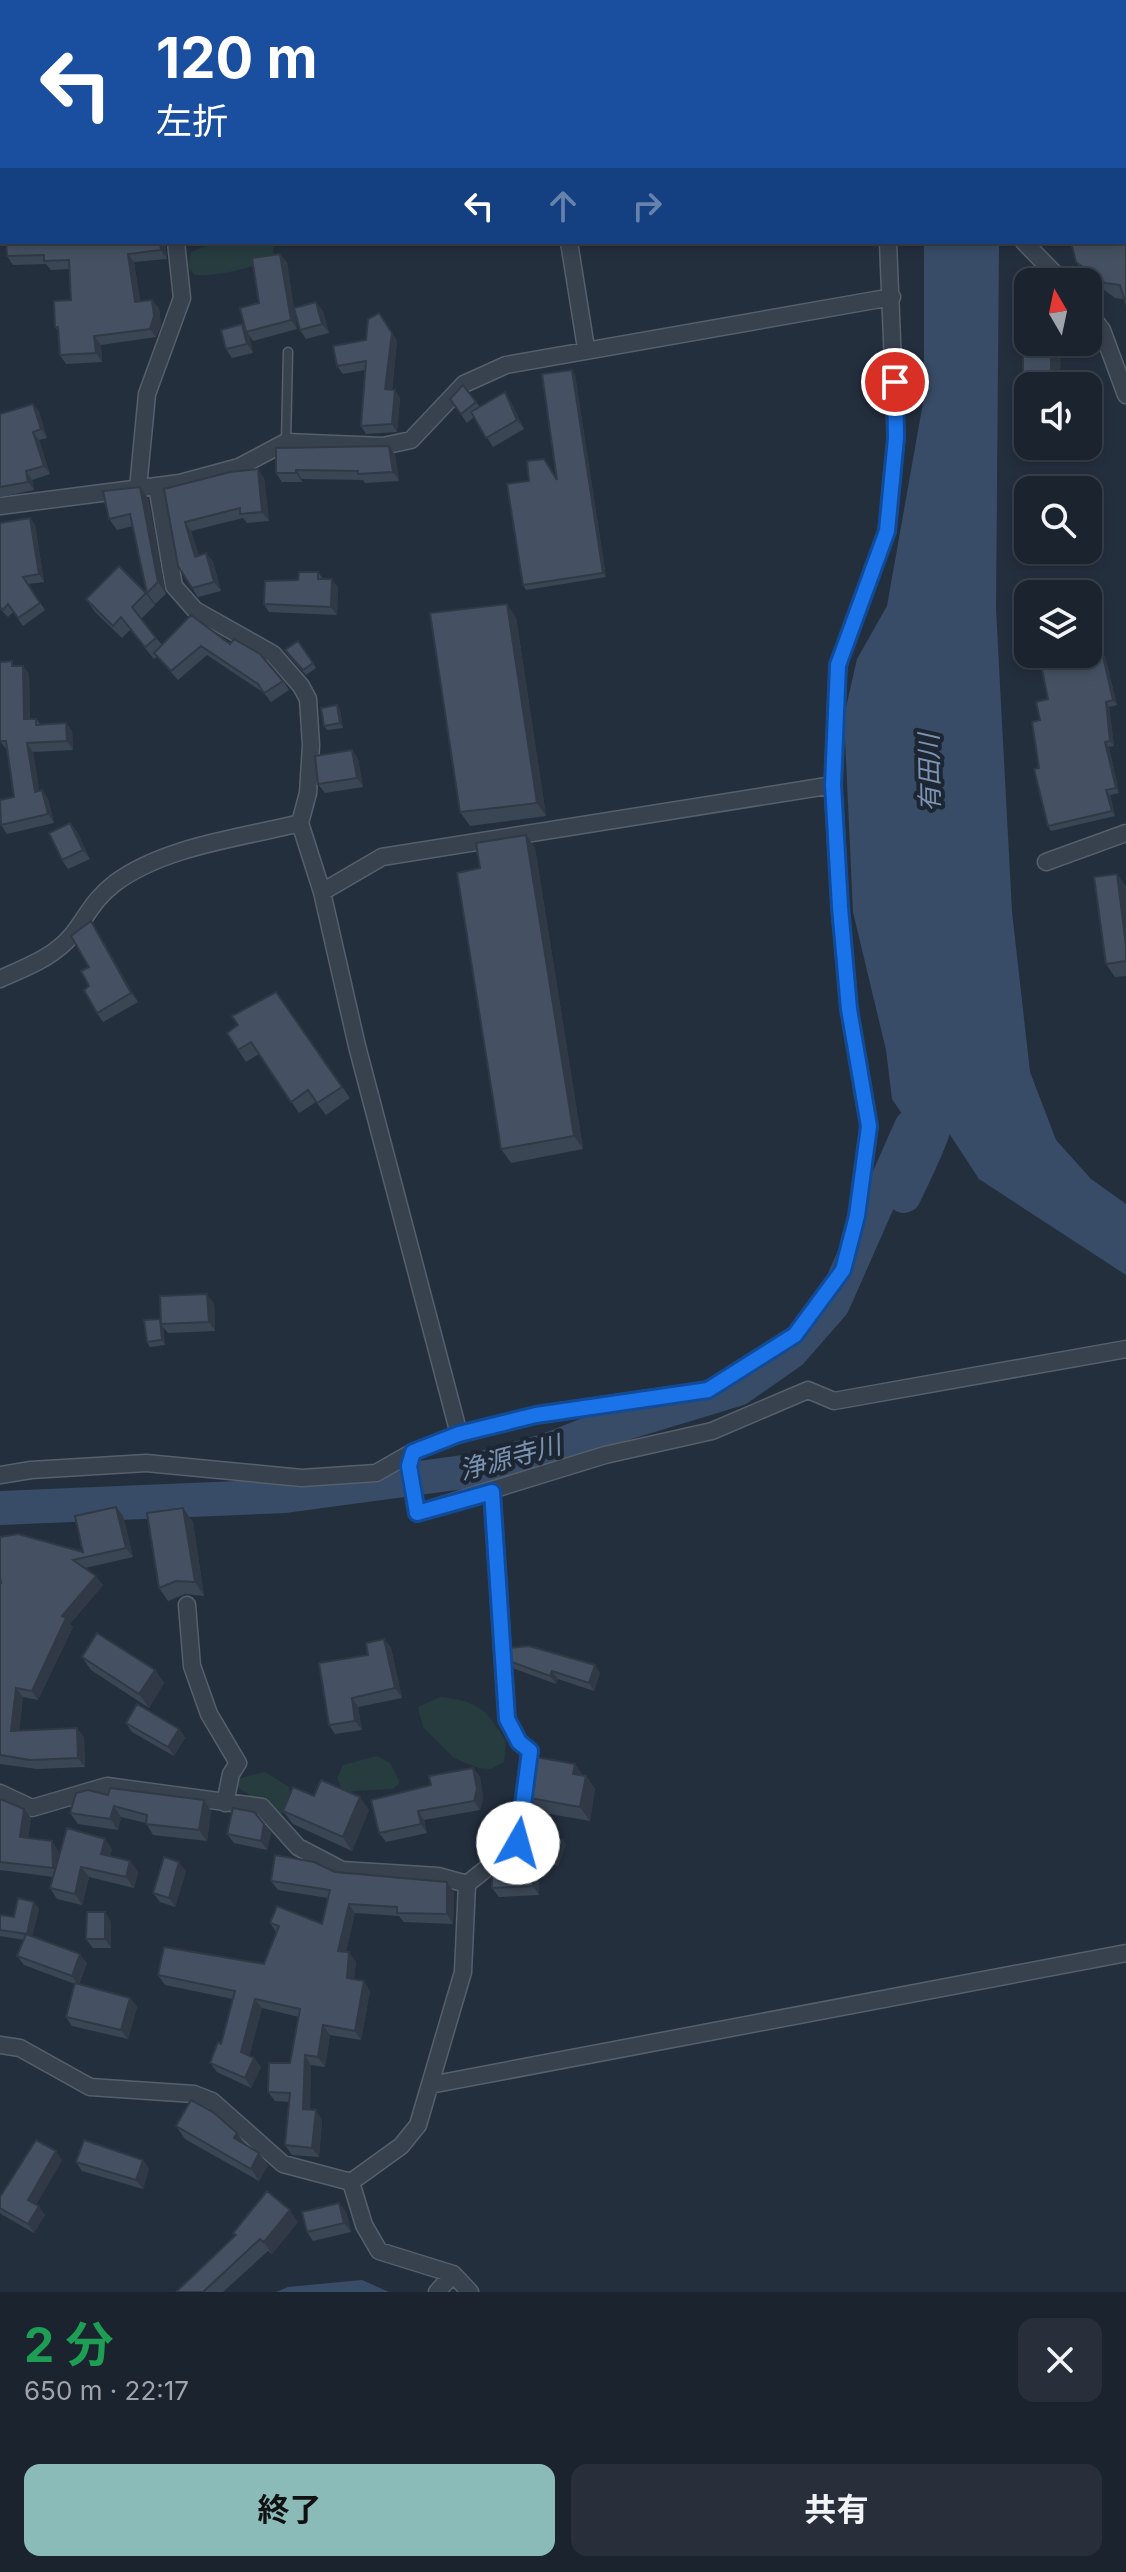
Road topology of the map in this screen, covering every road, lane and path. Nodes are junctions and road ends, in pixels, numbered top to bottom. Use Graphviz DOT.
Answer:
graph roads {
  1 [pos="176,244"];
  2 [pos="569,244"];
  3 [pos="888,244"];
  4 [pos="1026,244"];
  5 [pos="1049,268"];
  6 [pos="892,297"];
  7 [pos="1102,330"];
  8 [pos="586,348"];
  9 [pos="288,352"];
  10 [pos="1126,395"];
  11 [pos="286,442"];
  12 [pos="157,486"];
  13 [pos="138,488"];
  14 [pos="0,506"];
  15 [pos="833,785"];
  16 [pos="300,823"];
  17 [pos="1126,833"];
  18 [pos="1046,862"];
  19 [pos="322,892"];
  20 [pos="0,979"];
  21 [pos="1126,1349"];
  22 [pos="459,1434"];
  23 [pos="411,1459"];
  24 [pos="0,1475"];
  25 [pos="492,1492"];
  26 [pos="187,1605"];
  27 [pos="0,1793"];
  28 [pos="225,1803"];
  29 [pos="467,1884"];
  30 [pos="1126,1953"];
  31 [pos="0,2045"];
  32 [pos="430,2085"];
  33 [pos="351,2182"];
  34 [pos="453,2274"];
  35 [pos="437,2292"];
  36 [pos="470,2292"];
  1 -- 13 [label="street"];
  2 -- 8 [label="street"];
  3 -- 6 [label="street"];
  4 -- 5 [label="street"];
  6 -- 8 [label="street"];
  6 -- 15 [label="street"];
  7 -- 10 [label="street"];
  8 -- 11 [label="street"];
  9 -- 11 [label="lane"];
  11 -- 12 [label="street"];
  12 -- 13 [label="street"];
  12 -- 16 [label="street"];
  13 -- 14 [label="street"];
  15 -- 19 [label="street"];
  15 -- 22 [label="street"];
  16 -- 19 [label="street"];
  16 -- 20 [label="street"];
  17 -- 18 [label="street"];
  19 -- 22 [label="street"];
  21 -- 25 [label="street"];
  22 -- 23 [label="street"];
  23 -- 24 [label="street"];
  23 -- 25 [label="street"];
  25 -- 29 [label="street"];
  26 -- 28 [label="street"];
  27 -- 28 [label="street"];
  28 -- 29 [label="street"];
  29 -- 32 [label="street"];
  30 -- 32 [label="street"];
  31 -- 33 [label="street"];
  32 -- 33 [label="street"];
  33 -- 34 [label="street"];
  34 -- 35 [label="street"];
  34 -- 36 [label="street"];
}
